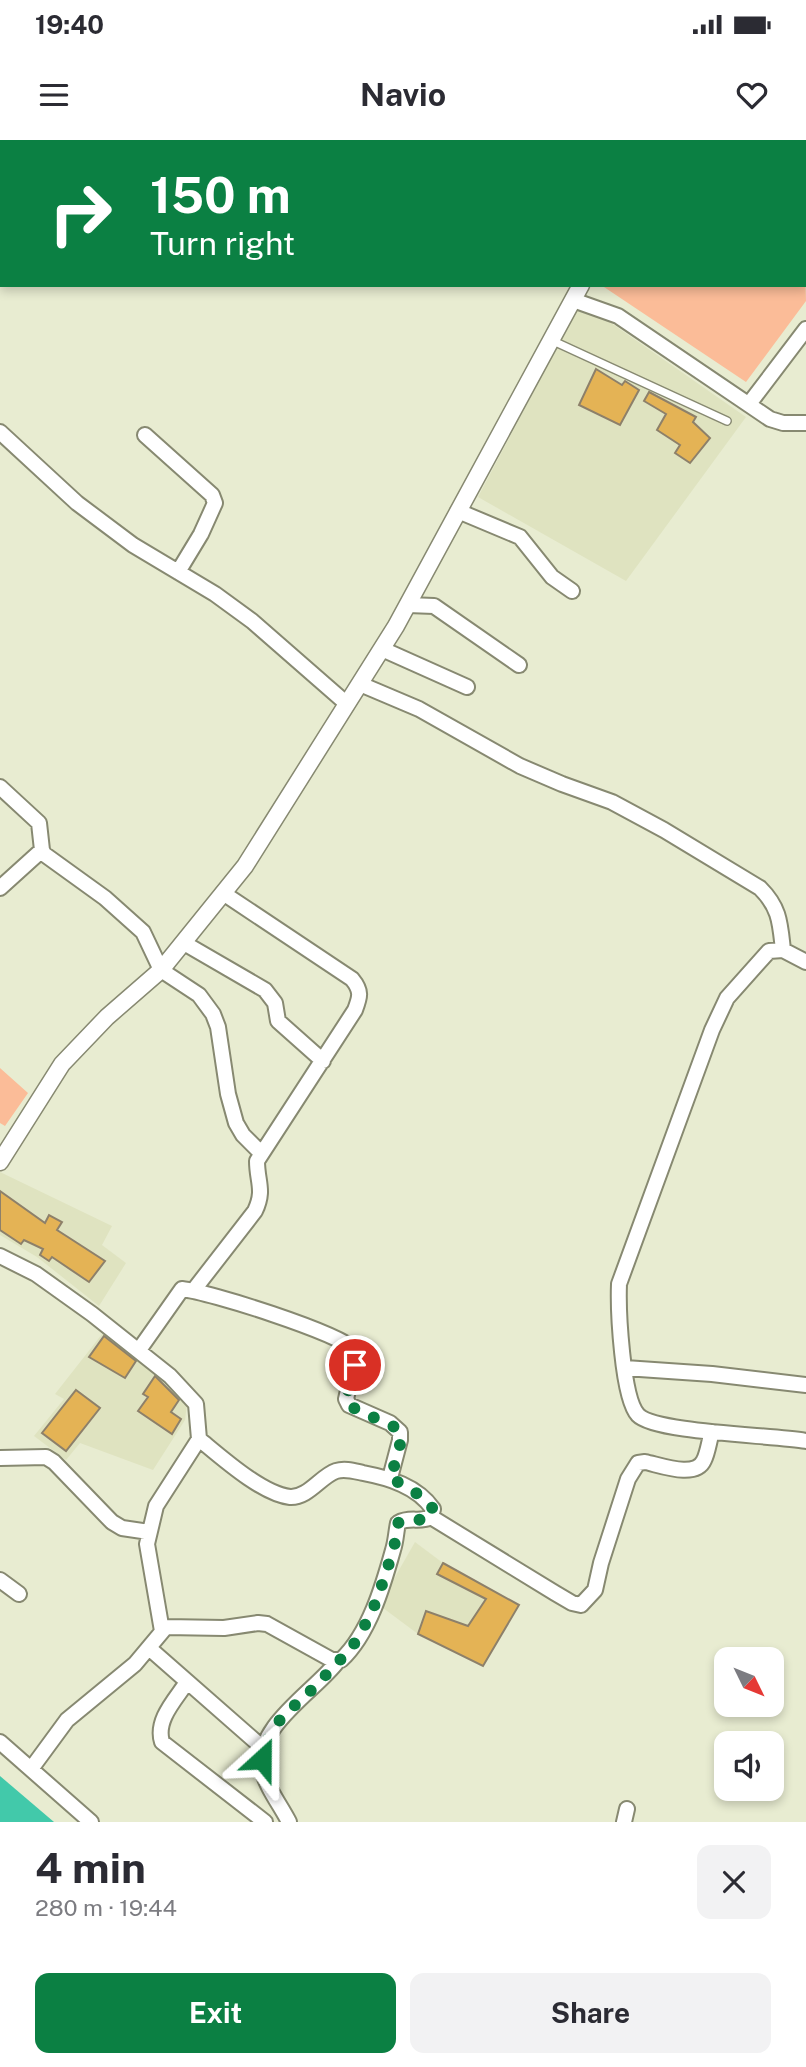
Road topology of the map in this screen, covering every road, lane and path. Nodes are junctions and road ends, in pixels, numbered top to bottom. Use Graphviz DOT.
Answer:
graph roads {
  1 [pos="577,292"];
  2 [pos="806,329"];
  3 [pos="551,340"];
  4 [pos="749,404"];
  5 [pos="727,421"];
  6 [pos="806,423"];
  7 [pos="0,432"];
  8 [pos="145,435"];
  9 [pos="458,511"];
  10 [pos="178,572"];
  11 [pos="572,591"];
  12 [pos="408,605"];
  13 [pos="382,649"];
  14 [pos="519,665"];
  15 [pos="360,684"];
  16 [pos="467,687"];
  17 [pos="347,704"];
  18 [pos="0,787"];
  19 [pos="42,850"];
  20 [pos="0,888"];
  21 [pos="223,893"];
  22 [pos="184,943"];
  23 [pos="782,950"];
  24 [pos="806,962"];
  25 [pos="161,970"];
  26 [pos="323,1061"];
  27 [pos="261,1153"];
  28 [pos="0,1162"];
  29 [pos="0,1256"];
  30 [pos="193,1291"];
  31 [pos="139,1350"];
  32 [pos="625,1368"];
  33 [pos="806,1385"];
  34 [pos="712,1432"];
  35 [pos="200,1439"];
  36 [pos="806,1441"];
  37 [pos="0,1458"];
  38 [pos="390,1478"];
  39 [pos="431,1517"];
  40 [pos="149,1532"];
  41 [pos="0,1580"];
  42 [pos="19,1594"];
  43 [pos="162,1630"];
  44 [pos="149,1648"];
  45 [pos="337,1662"];
  46 [pos="187,1682"];
  47 [pos="0,1742"];
  48 [pos="263,1748"];
  49 [pos="31,1769"];
  50 [pos="91,1822"];
  51 [pos="265,1822"];
  52 [pos="289,1822"];
  1 -- 3 [label="street"];
  1 -- 4 [label="street"];
  2 -- 4 [label="street"];
  3 -- 5 [label="lane"];
  3 -- 9 [label="street"];
  4 -- 6 [label="street"];
  7 -- 10 [label="street"];
  8 -- 10 [label="street"];
  9 -- 11 [label="street"];
  9 -- 12 [label="street"];
  10 -- 17 [label="street"];
  12 -- 13 [label="street"];
  12 -- 14 [label="street"];
  13 -- 15 [label="street"];
  13 -- 16 [label="street"];
  15 -- 17 [label="street"];
  15 -- 23 [label="street"];
  17 -- 21 [label="street"];
  18 -- 19 [label="street"];
  19 -- 20 [label="street"];
  19 -- 25 [label="street"];
  21 -- 22 [label="street"];
  21 -- 26 [label="street"];
  22 -- 25 [label="street"];
  22 -- 26 [label="street"];
  23 -- 24 [label="street"];
  23 -- 32 [label="street"];
  25 -- 27 [label="street"];
  25 -- 28 [label="street"];
  26 -- 27 [label="street"];
  27 -- 30 [label="street"];
  29 -- 31 [label="street"];
  30 -- 31 [label="street"];
  30 -- 38 [label="street"];
  31 -- 35 [label="street"];
  32 -- 33 [label="street"];
  32 -- 34 [label="street"];
  34 -- 36 [label="street"];
  34 -- 39 [label="street"];
  35 -- 38 [label="street"];
  35 -- 40 [label="street"];
  37 -- 40 [label="street"];
  38 -- 39 [label="street"];
  39 -- 45 [label="street"];
  40 -- 43 [label="street"];
  41 -- 42 [label="street"];
  43 -- 44 [label="street"];
  43 -- 45 [label="street"];
  44 -- 46 [label="street"];
  44 -- 49 [label="street"];
  45 -- 48 [label="street"];
  46 -- 48 [label="street"];
  46 -- 51 [label="street"];
  47 -- 49 [label="street"];
  48 -- 52 [label="street"];
  49 -- 50 [label="street"];
}
